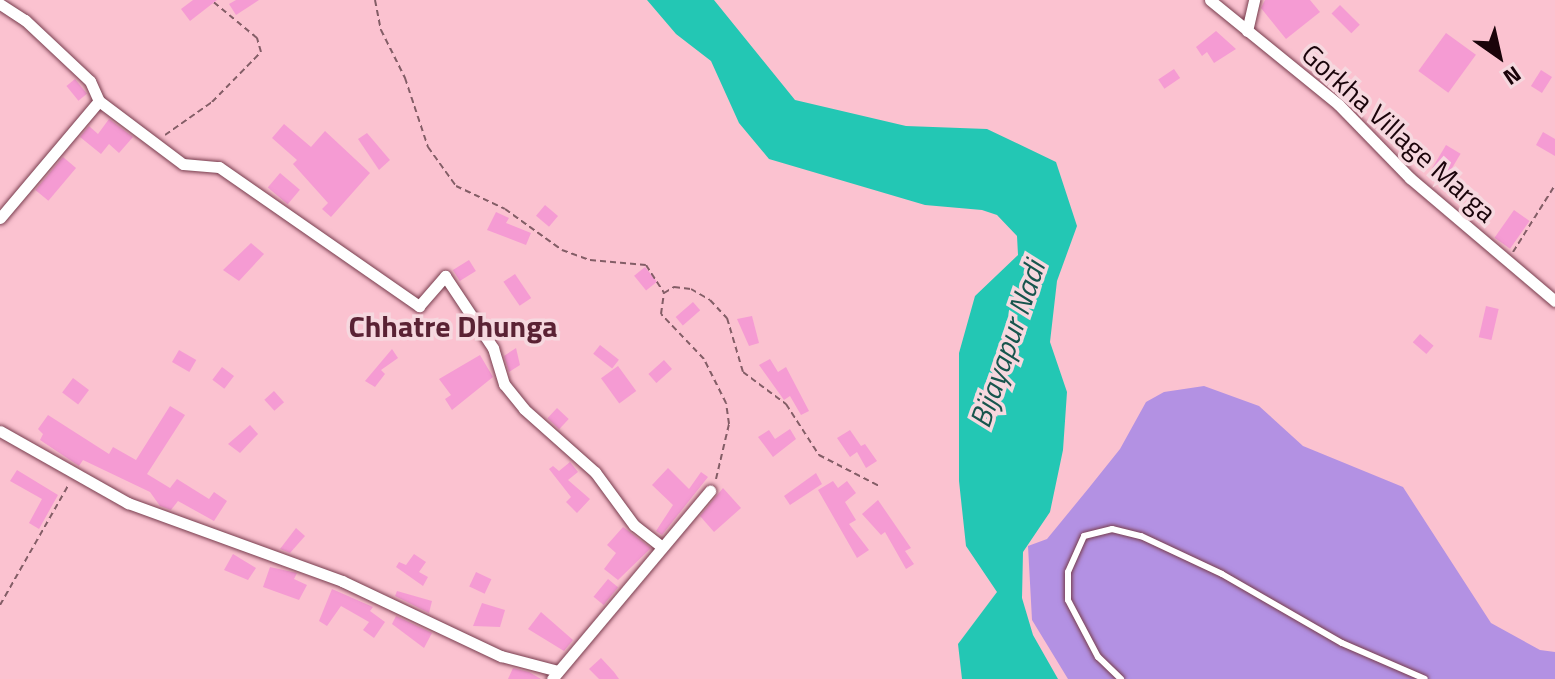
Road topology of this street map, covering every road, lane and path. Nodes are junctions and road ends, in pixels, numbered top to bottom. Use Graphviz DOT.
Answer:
graph roads {
  1 [pos="211,0"];
  2 [pos="375,0"];
  3 [pos="1210,0"];
  4 [pos="1254,0"];
  5 [pos="0,4"];
  6 [pos="1247,31"];
  7 [pos="99,101"];
  8 [pos="154,143"];
  9 [pos="1555,185"];
  10 [pos="0,218"];
  11 [pos="1507,261"];
  12 [pos="664,293"];
  13 [pos="1555,301"];
  14 [pos="0,431"];
  15 [pos="75,472"];
  16 [pos="879,486"];
  17 [pos="710,491"];
  18 [pos="660,545"];
  19 [pos="0,605"];
  20 [pos="555,675"];
  21 [pos="1121,679"];
  22 [pos="1425,679"];
  1 -- 8 [label="path"];
  2 -- 12 [label="path"];
  3 -- 6 [label="street, Gorkha Village Marga"];
  4 -- 6 [label="street"];
  5 -- 7 [label="street"];
  6 -- 11 [label="street, Gorkha Village Marga"];
  7 -- 8 [label="street"];
  7 -- 10 [label="street"];
  8 -- 18 [label="street"];
  9 -- 11 [label="path"];
  11 -- 13 [label="street, Gorkha Village Marga"];
  12 -- 16 [label="path"];
  12 -- 17 [label="path"];
  14 -- 15 [label="street"];
  15 -- 19 [label="path"];
  15 -- 20 [label="street"];
  17 -- 18 [label="street"];
  18 -- 20 [label="street"];
  21 -- 22 [label="lane"];
}
